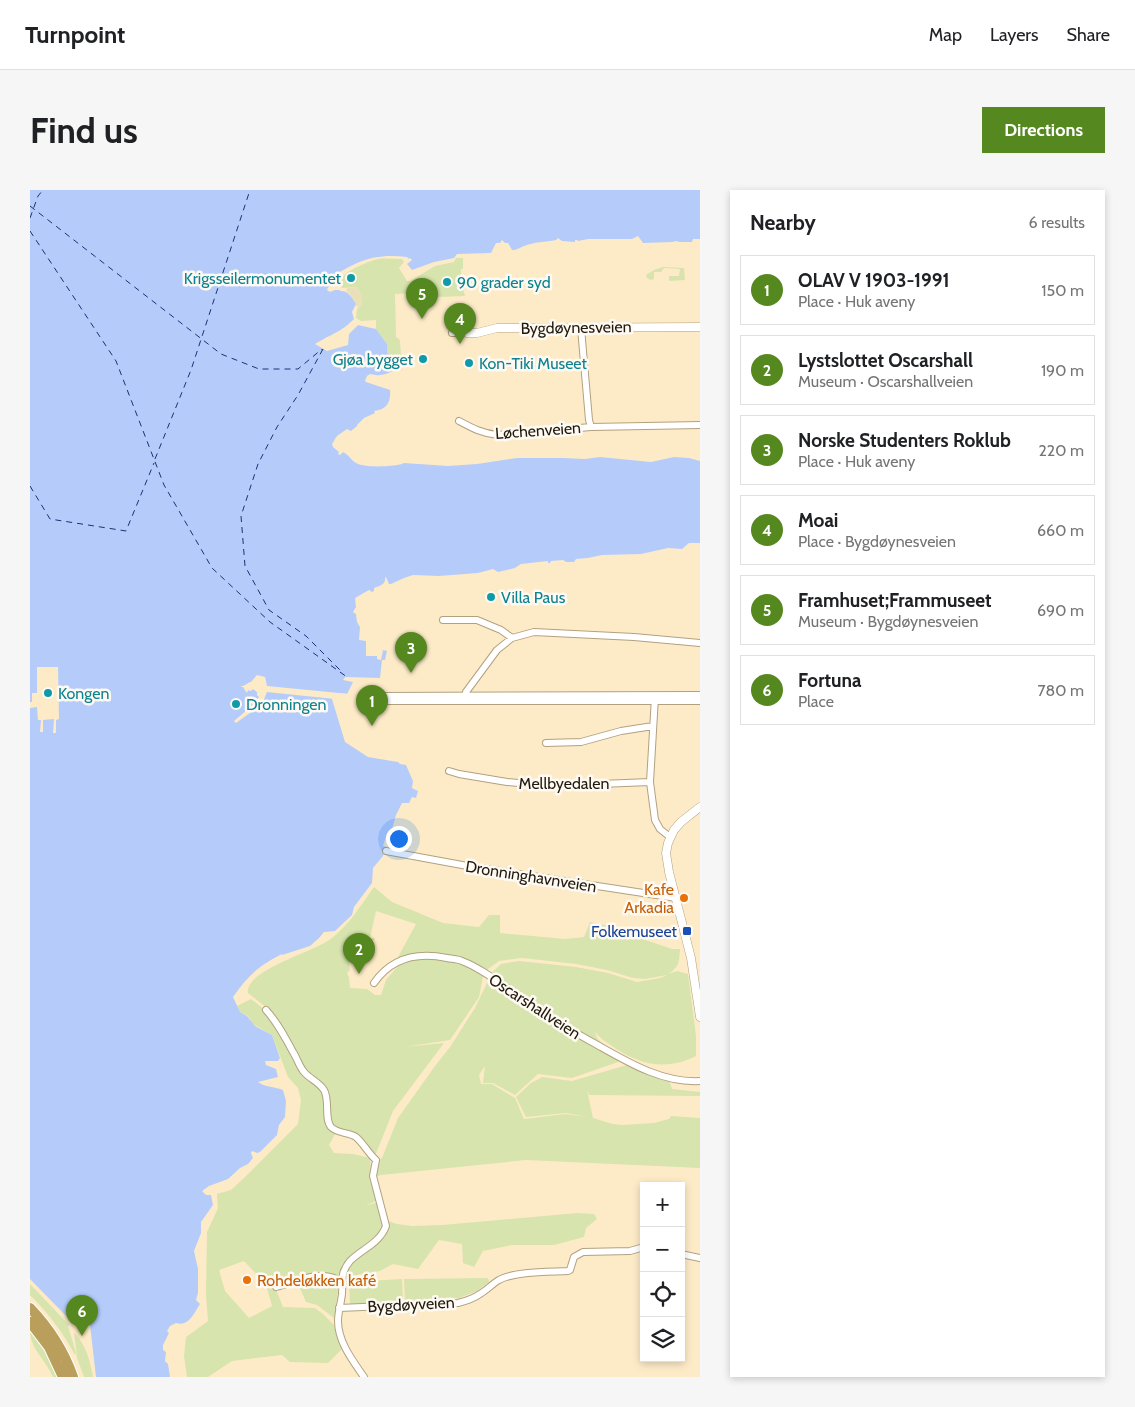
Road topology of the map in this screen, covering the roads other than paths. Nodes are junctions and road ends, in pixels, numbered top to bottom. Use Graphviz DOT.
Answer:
graph roads {
  1 [pos="700,327"];
  2 [pos="581,328"];
  3 [pos="452,333"];
  4 [pos="467,333"];
  5 [pos="459,421"];
  6 [pos="700,425"];
  7 [pos="591,427"];
  8 [pos="443,620"];
  9 [pos="512,638"];
  10 [pos="700,643"];
  11 [pos="700,696"];
  12 [pos="425,698"];
  13 [pos="465,698"];
  14 [pos="656,698"];
  15 [pos="700,701"];
  16 [pos="653,726"];
  17 [pos="546,743"];
  18 [pos="449,771"];
  19 [pos="650,782"];
  20 [pos="700,806"];
  21 [pos="670,837"];
  22 [pos="386,852"];
  23 [pos="676,898"];
  24 [pos="374,983"];
  25 [pos="266,1010"];
  26 [pos="700,1017"];
  27 [pos="700,1081"];
  28 [pos="640,1248"];
  29 [pos="685,1255"];
  30 [pos="700,1258"];
  31 [pos="341,1282"];
  32 [pos="276,1287"];
  33 [pos="30,1308"];
  34 [pos="339,1308"];
  35 [pos="30,1322"];
  36 [pos="63,1377"];
  37 [pos="73,1377"];
  38 [pos="364,1377"];
  1 -- 2 [label="street, Bygdøynesveien"];
  2 -- 4 [label="street, Bygdøynesveien"];
  2 -- 7 [label="street, Løchenveien"];
  3 -- 4 [label="street, Bygdøynesveien"];
  5 -- 7 [label="street, Løchenveien"];
  6 -- 7 [label="street, Løchenveien"];
  8 -- 9 [label="street"];
  9 -- 10 [label="street"];
  9 -- 13 [label="street"];
  11 -- 14 [label="street"];
  12 -- 12 [label="street"];
  12 -- 13 [label="street"];
  13 -- 14 [label="street"];
  14 -- 15 [label="street"];
  14 -- 16 [label="street"];
  16 -- 17 [label="street"];
  16 -- 19 [label="street"];
  18 -- 19 [label="street, Mellbyedalen"];
  19 -- 21 [label="street"];
  20 -- 21 [label="street"];
  21 -- 23 [label="street"];
  22 -- 23 [label="street, Dronninghavnveien"];
  23 -- 26 [label="street"];
  24 -- 27 [label="street, Oscarshallveien"];
  25 -- 31 [label="street"];
  28 -- 34 [label="street, Bygdøyveien"];
  29 -- 30 [label="street"];
  31 -- 32 [label="street"];
  31 -- 34 [label="street"];
  33 -- 37 [label="highway"];
  34 -- 38 [label="street"];
  35 -- 36 [label="highway"];
}
